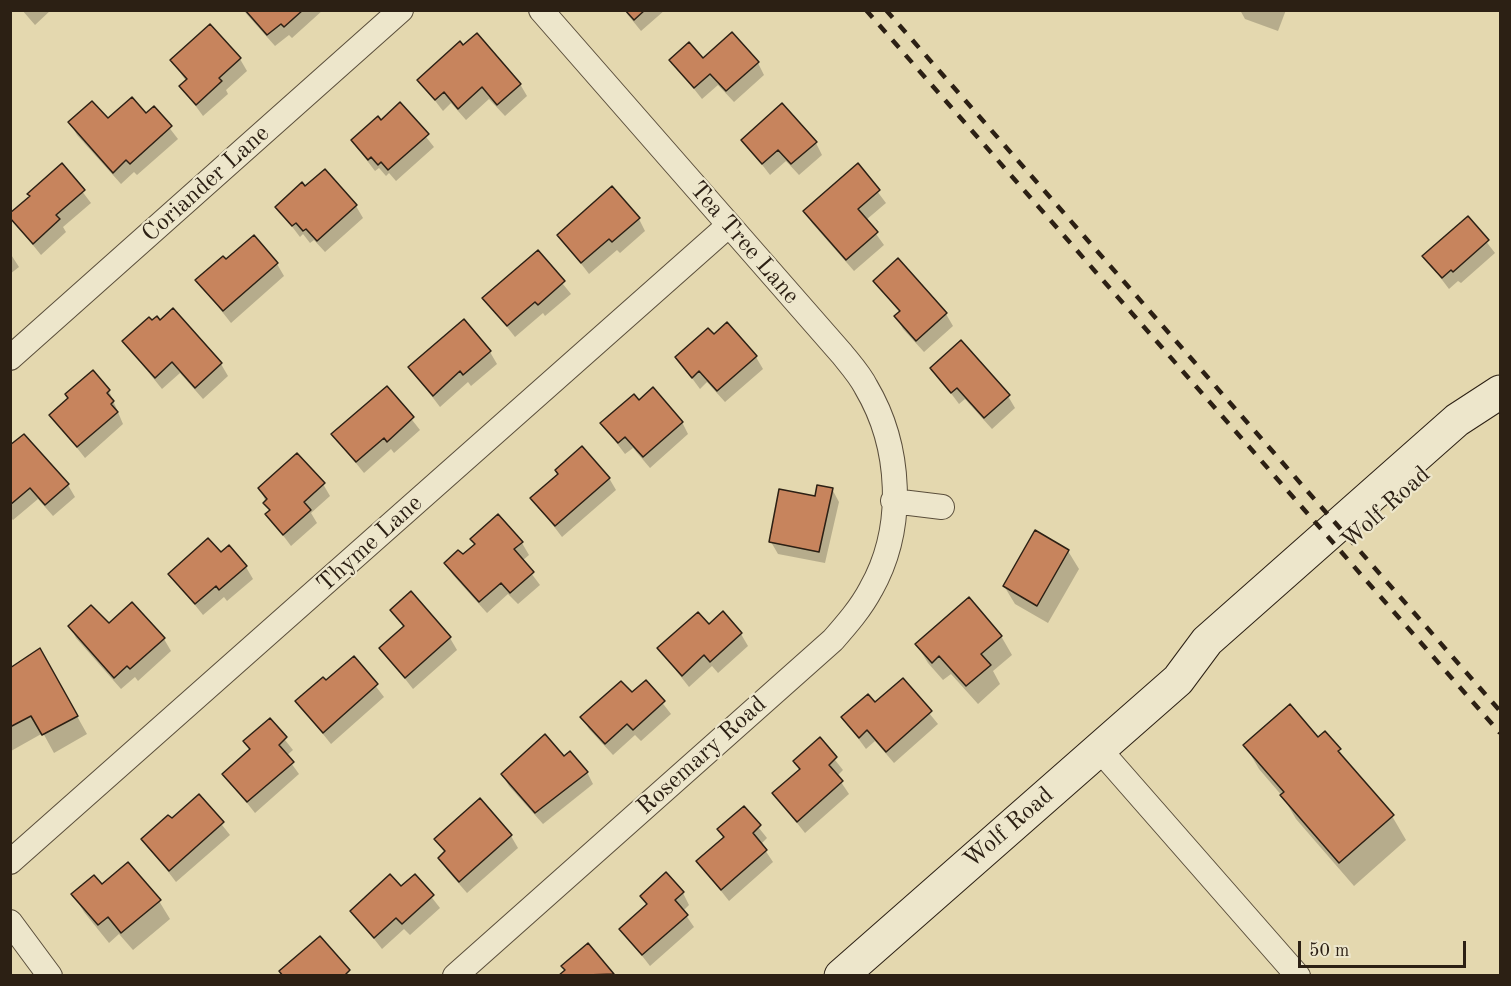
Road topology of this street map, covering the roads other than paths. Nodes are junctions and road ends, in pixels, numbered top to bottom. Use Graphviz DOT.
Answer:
graph roads {
  1 [pos="401,10"];
  2 [pos="541,10"];
  3 [pos="729,225"];
  4 [pos="10,358"];
  5 [pos="1500,392"];
  6 [pos="893,501"];
  7 [pos="942,507"];
  8 [pos="1099,749"];
  9 [pos="10,862"];
  10 [pos="10,922"];
  11 [pos="50,975"];
  12 [pos="455,975"];
  13 [pos="841,975"];
  14 [pos="1298,975"];
  1 -- 4 [label="street, Coriander Lane"];
  2 -- 3 [label="street, Tea Tree Lane"];
  3 -- 6 [label="street, Tea Tree Lane"];
  3 -- 9 [label="street, Thyme Lane"];
  5 -- 8 [label="main road, Wolf Road"];
  6 -- 7 [label="street"];
  6 -- 12 [label="street, Rosemary Road"];
  8 -- 13 [label="main road, Wolf Road"];
  8 -- 14 [label="street"];
  10 -- 11 [label="street"];
}
